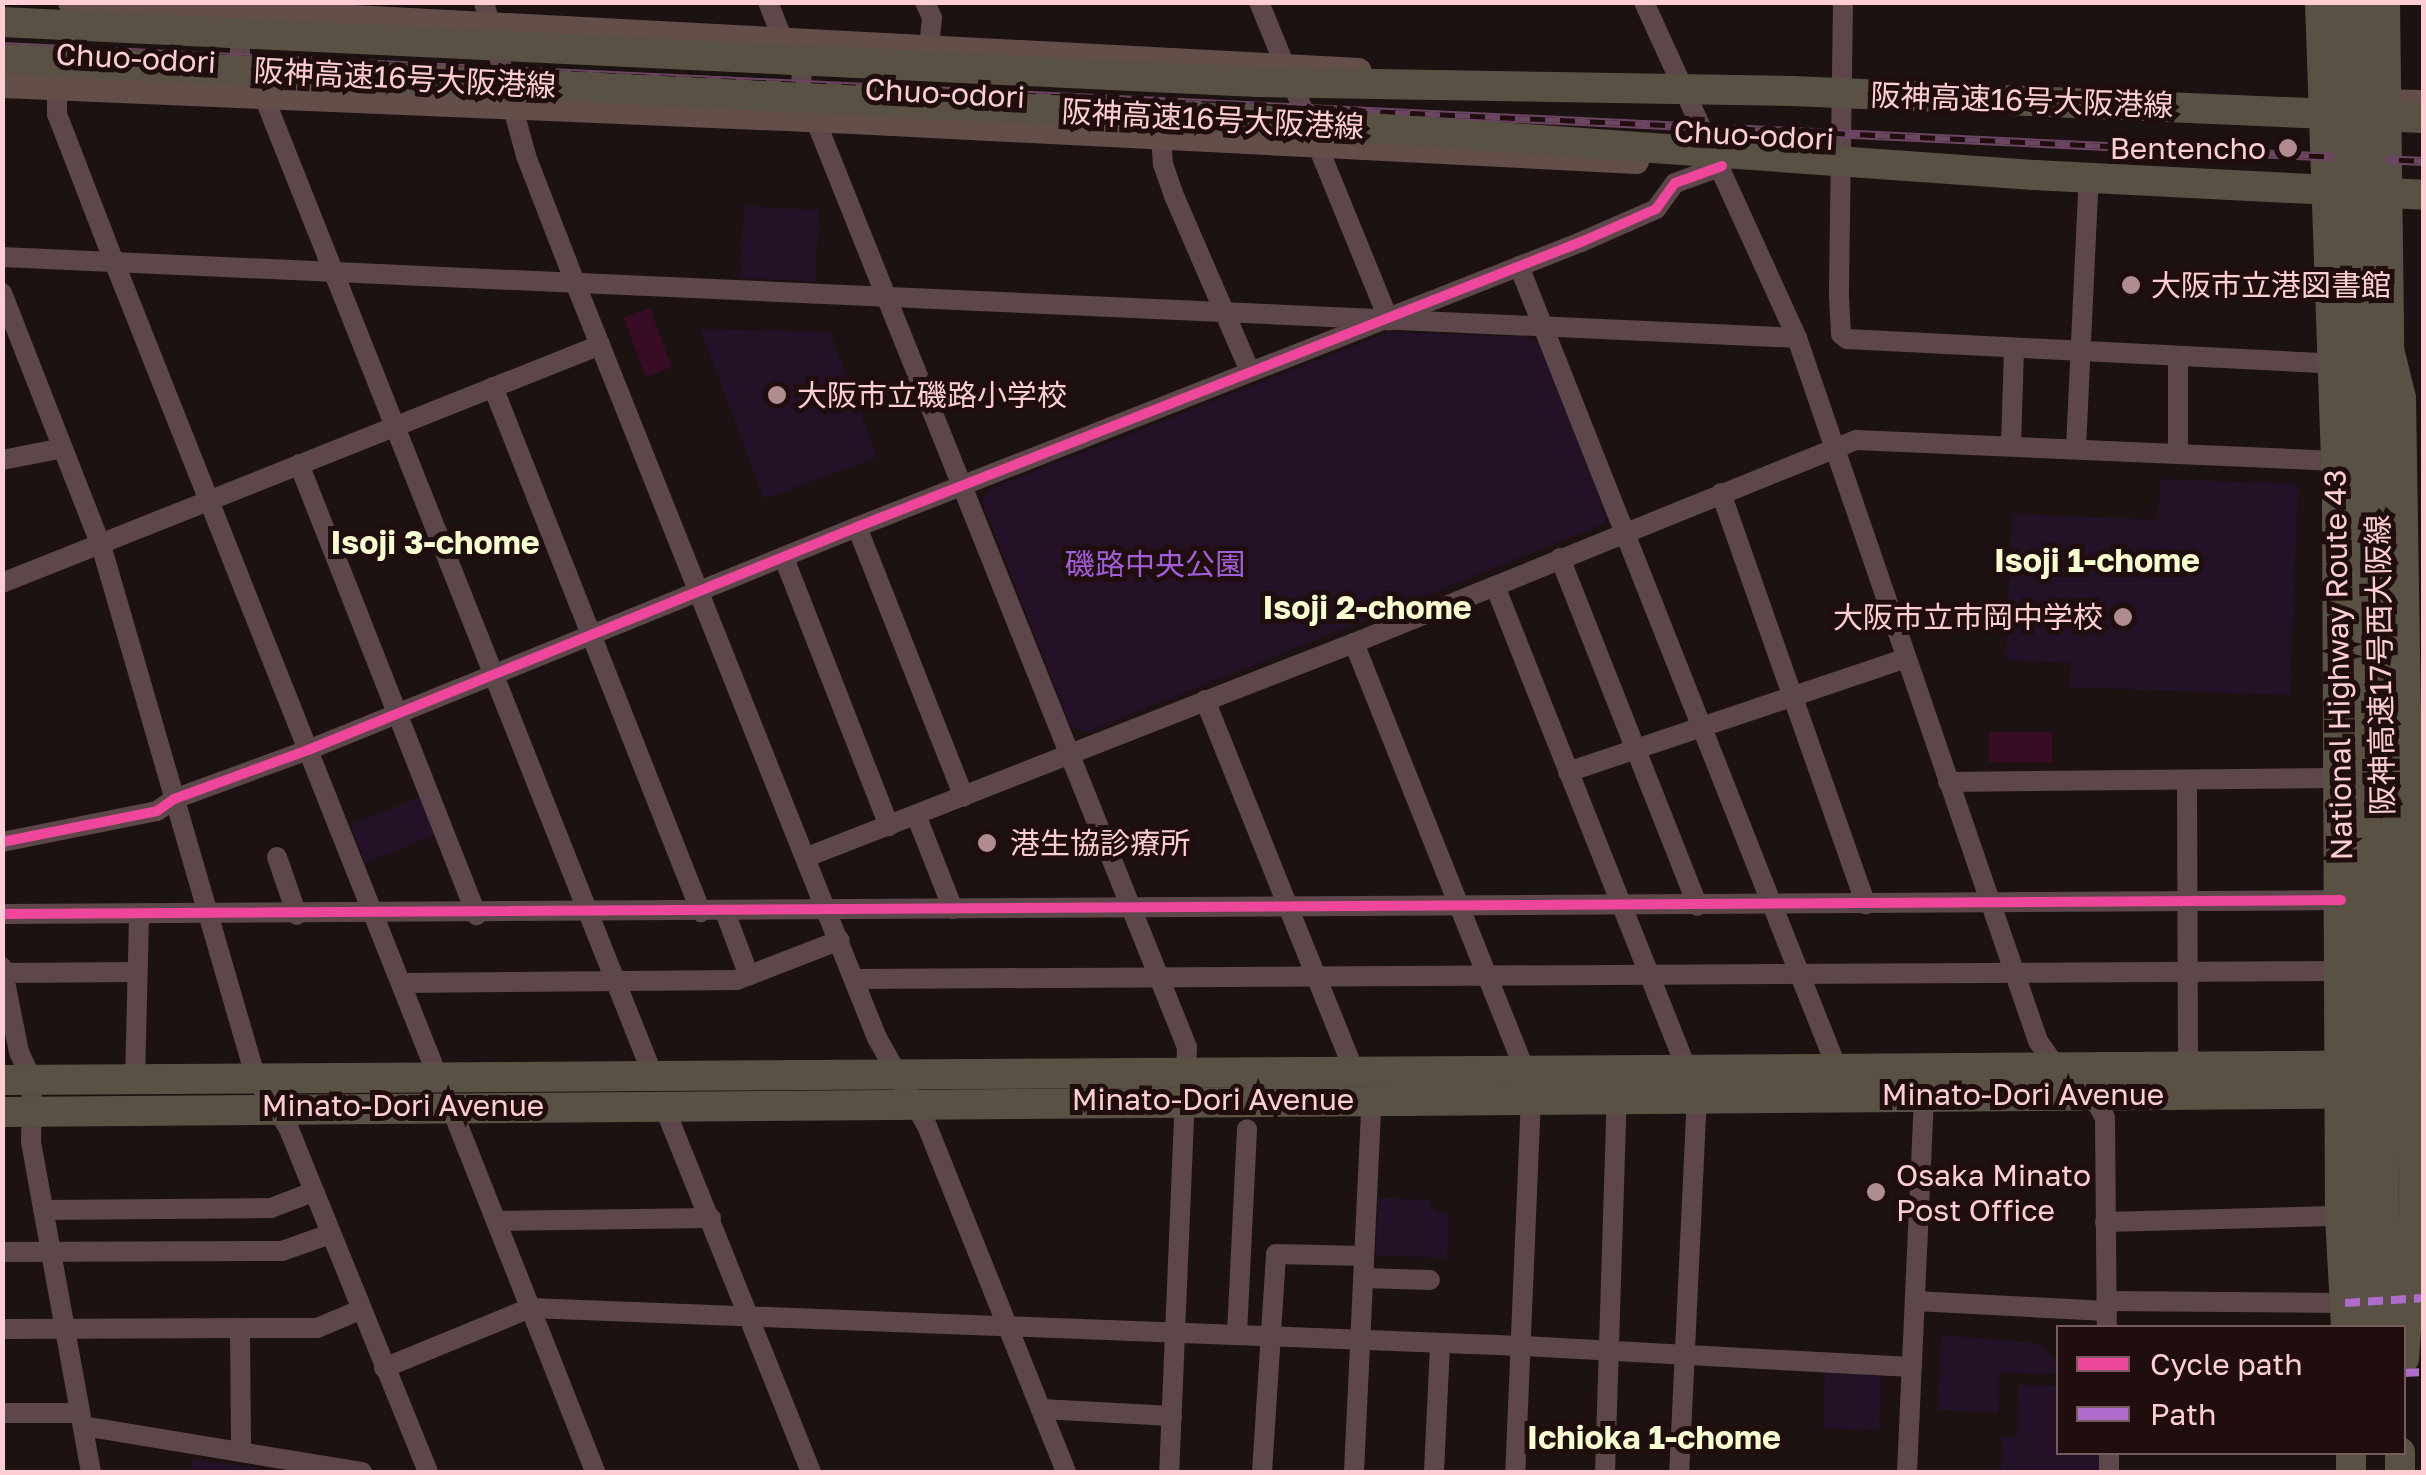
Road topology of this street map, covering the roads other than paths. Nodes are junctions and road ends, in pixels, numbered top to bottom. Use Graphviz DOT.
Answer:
graph roads {
  1 [pos="70,2"];
  2 [pos="768,2"];
  3 [pos="925,2"];
  4 [pos="1259,2"];
  5 [pos="1644,2"];
  6 [pos="1843,2"];
  7 [pos="2366,2"];
  8 [pos="2385,2"];
  9 [pos="107,3"];
  10 [pos="2332,3"];
  11 [pos="208,6"];
  12 [pos="489,14"];
  13 [pos="2,22"];
  14 [pos="783,40"];
  15 [pos="929,47"];
  16 [pos="2,58"];
  17 [pos="1284,65"];
  18 [pos="1678,82"];
  19 [pos="2,85"];
  20 [pos="1843,86"];
  21 [pos="57,88"];
  22 [pos="264,96"];
  23 [pos="2322,100"];
  24 [pos="2389,101"];
  25 [pos="2424,102"];
  26 [pos="512,107"];
  27 [pos="2424,118"];
  28 [pos="815,119"];
  29 [pos="1161,136"];
  30 [pos="1319,144"];
  31 [pos="1722,166"];
  32 [pos="1839,172"];
  33 [pos="2088,190"];
  34 [pos="2423,195"];
  35 [pos="2327,205"];
  36 [pos="2390,208"];
  37 [pos="2424,210"];
  38 [pos="2,257"];
  39 [pos="113,260"];
  40 [pos="1518,266"];
  41 [pos="332,270"];
  42 [pos="574,280"];
  43 [pos="2330,284"];
  44 [pos="2389,286"];
  45 [pos="2,293"];
  46 [pos="886,296"];
  47 [pos="1222,313"];
  48 [pos="1389,320"];
  49 [pos="1542,326"];
  50 [pos="1797,338"];
  51 [pos="600,344"];
  52 [pos="2014,349"];
  53 [pos="2081,351"];
  54 [pos="2178,356"];
  55 [pos="2333,364"];
  56 [pos="1250,371"];
  57 [pos="493,387"];
  58 [pos="2403,399"];
  59 [pos="395,426"];
  60 [pos="2011,445"];
  61 [pos="1834,447"];
  62 [pos="63,448"];
  63 [pos="2076,448"];
  64 [pos="2178,454"];
  65 [pos="2,460"];
  66 [pos="2336,461"];
  67 [pos="299,464"];
  68 [pos="963,487"];
  69 [pos="1721,493"];
  70 [pos="2337,498"];
  71 [pos="208,499"];
  72 [pos="857,528"];
  73 [pos="1622,532"];
  74 [pos="101,545"];
  75 [pos="784,558"];
  76 [pos="1560,558"];
  77 [pos="2,583"];
  78 [pos="1494,586"];
  79 [pos="698,591"];
  80 [pos="2413,621"];
  81 [pos="594,636"];
  82 [pos="1354,643"];
  83 [pos="1906,658"];
  84 [pos="494,676"];
  85 [pos="1793,697"];
  86 [pos="1205,700"];
  87 [pos="398,714"];
  88 [pos="1702,729"];
  89 [pos="308,750"];
  90 [pos="1636,750"];
  91 [pos="1068,754"];
  92 [pos="1568,772"];
  93 [pos="2336,778"];
  94 [pos="2187,780"];
  95 [pos="1948,782"];
  96 [pos="964,797"];
  97 [pos="174,800"];
  98 [pos="916,815"];
  99 [pos="889,826"];
  100 [pos="2415,832"];
  101 [pos="2,842"];
  102 [pos="277,857"];
  103 [pos="807,857"];
  104 [pos="2342,900"];
  105 [pos="1990,903"];
  106 [pos="2185,903"];
  107 [pos="1773,904"];
  108 [pos="1866,904"];
  109 [pos="1287,906"];
  110 [pos="1621,906"];
  111 [pos="1698,906"];
  112 [pos="1131,908"];
  113 [pos="1458,908"];
  114 [pos="953,909"];
  115 [pos="828,910"];
  116 [pos="702,912"];
  117 [pos="726,912"];
  118 [pos="2,914"];
  119 [pos="139,914"];
  120 [pos="590,914"];
  121 [pos="208,915"];
  122 [pos="297,915"];
  123 [pos="375,915"];
  124 [pos="477,915"];
  125 [pos="840,940"];
  126 [pos="2342,971"];
  127 [pos="2417,971"];
  128 [pos="136,972"];
  129 [pos="1802,972"];
  130 [pos="2014,972"];
  131 [pos="2185,972"];
  132 [pos="1649,973"];
  133 [pos="1318,975"];
  134 [pos="749,976"];
  135 [pos="1158,977"];
  136 [pos="1487,977"];
  137 [pos="4,978"];
  138 [pos="856,979"];
  139 [pos="618,981"];
  140 [pos="403,983"];
  141 [pos="2188,1068"];
  142 [pos="2055,1070"];
  143 [pos="1838,1071"];
  144 [pos="2417,1079"];
  145 [pos="17,1080"];
  146 [pos="256,1080"];
  147 [pos="2340,1080"];
  148 [pos="135,1081"];
  149 [pos="1692,1083"];
  150 [pos="1364,1085"];
  151 [pos="1529,1085"];
  152 [pos="1187,1087"];
  153 [pos="909,1089"];
  154 [pos="659,1091"];
  155 [pos="445,1092"];
  156 [pos="2095,1093"];
  157 [pos="1924,1094"];
  158 [pos="1617,1096"];
  159 [pos="274,1106"];
  160 [pos="17,1112"];
  161 [pos="1247,1129"];
  162 [pos="313,1192"];
  163 [pos="43,1210"];
  164 [pos="2340,1216"];
  165 [pos="2419,1216"];
  166 [pos="710,1218"];
  167 [pos="496,1221"];
  168 [pos="2105,1222"];
  169 [pos="330,1234"];
  170 [pos="2,1252"];
  171 [pos="51,1252"];
  172 [pos="1363,1267"];
  173 [pos="1430,1280"];
  174 [pos="1915,1301"];
  175 [pos="530,1308"];
  176 [pos="360,1310"];
  177 [pos="2107,1313"];
  178 [pos="746,1315"];
  179 [pos="2355,1321"];
  180 [pos="2388,1325"];
  181 [pos="2388,1325"];
  182 [pos="1007,1326"];
  183 [pos="65,1328"];
  184 [pos="2,1329"];
  185 [pos="240,1330"];
  186 [pos="1177,1332"];
  187 [pos="1237,1334"];
  188 [pos="1267,1336"];
  189 [pos="1361,1340"];
  190 [pos="2406,1340"];
  191 [pos="1440,1343"];
  192 [pos="1522,1346"];
  193 [pos="1609,1350"];
  194 [pos="1686,1354"];
  195 [pos="384,1368"];
  196 [pos="1911,1368"];
  197 [pos="1041,1408"];
  198 [pos="2,1413"];
  199 [pos="1172,1416"];
  200 [pos="82,1419"];
  201 [pos="242,1452"];
  202 [pos="422,1471"];
  203 [pos="92,1472"];
  204 [pos="362,1472"];
  205 [pos="595,1472"];
  206 [pos="810,1472"];
  207 [pos="1066,1472"];
  208 [pos="1170,1472"];
  209 [pos="1262,1472"];
  210 [pos="1354,1472"];
  211 [pos="1434,1472"];
  212 [pos="1515,1472"];
  213 [pos="1605,1472"];
  214 [pos="1680,1472"];
  215 [pos="1907,1472"];
  1 -- 9 [label="main road, Chuo-odori"];
  2 -- 14 [label="street"];
  3 -- 15 [label="street"];
  4 -- 17 [label="street"];
  5 -- 18 [label="street"];
  6 -- 20 [label="street"];
  7 -- 180 [label="highway, 阪神高速17号西大阪線, bridge"];
  8 -- 24 [label="highway"];
  9 -- 11 [label="main road, Chuo-odori"];
  10 -- 23 [label="highway, National Highway Route 43"];
  10 -- 179 [label="highway, 阪神高速17号西大阪線, bridge"];
  11 -- 12 [label="main road, Chuo-odori"];
  11 -- 22 [label="street"];
  12 -- 14 [label="main road, Chuo-odori"];
  12 -- 26 [label="street"];
  13 -- 27 [label="highway, 阪神高速16号大阪港線, bridge"];
  14 -- 15 [label="main road, Chuo-odori"];
  14 -- 28 [label="street"];
  15 -- 17 [label="main road, Chuo-odori"];
  16 -- 34 [label="highway, 阪神高速16号大阪港線, bridge"];
  17 -- 18 [label="main road, Chuo-odori"];
  17 -- 30 [label="street"];
  18 -- 20 [label="main road, Chuo-odori"];
  18 -- 31 [label="street"];
  19 -- 21 [label="main road, Chuo-odori"];
  20 -- 23 [label="main road, Chuo-odori"];
  20 -- 32 [label="street"];
  21 -- 22 [label="main road, Chuo-odori"];
  21 -- 39 [label="street"];
  22 -- 26 [label="main road, Chuo-odori"];
  22 -- 41 [label="street"];
  23 -- 24 [label="main road, Chuo-odori"];
  23 -- 35 [label="highway, National Highway Route 43"];
  24 -- 25 [label="main road, Chuo-odori"];
  24 -- 36 [label="highway"];
  26 -- 28 [label="main road, Chuo-odori"];
  26 -- 42 [label="street"];
  28 -- 29 [label="main road, Chuo-odori"];
  28 -- 46 [label="street"];
  29 -- 30 [label="main road, Chuo-odori"];
  29 -- 47 [label="street"];
  30 -- 31 [label="main road, Chuo-odori"];
  30 -- 48 [label="street"];
  31 -- 32 [label="main road, Chuo-odori"];
  31 -- 40 [label="street"];
  31 -- 50 [label="street"];
  32 -- 33 [label="main road, Chuo-odori"];
  32 -- 52 [label="street"];
  33 -- 35 [label="main road, Chuo-odori"];
  33 -- 53 [label="street"];
  35 -- 36 [label="main road, Chuo-odori"];
  35 -- 43 [label="highway, National Highway Route 43"];
  36 -- 37 [label="main road, Chuo-odori"];
  36 -- 44 [label="highway"];
  38 -- 39 [label="street"];
  39 -- 41 [label="street"];
  39 -- 71 [label="street"];
  40 -- 48 [label="street"];
  40 -- 49 [label="street"];
  41 -- 42 [label="street"];
  41 -- 59 [label="street"];
  42 -- 46 [label="street"];
  42 -- 51 [label="street"];
  43 -- 44 [label="highway"];
  43 -- 55 [label="highway, National Highway Route 43"];
  44 -- 58 [label="highway"];
  45 -- 62 [label="street"];
  46 -- 47 [label="street"];
  46 -- 68 [label="street"];
  47 -- 48 [label="street"];
  47 -- 56 [label="street"];
  48 -- 49 [label="street"];
  48 -- 56 [label="street"];
  49 -- 50 [label="street"];
  49 -- 73 [label="street"];
  50 -- 61 [label="street"];
  51 -- 57 [label="street"];
  51 -- 79 [label="street"];
  52 -- 53 [label="street"];
  52 -- 60 [label="street"];
  53 -- 54 [label="street"];
  53 -- 63 [label="street"];
  54 -- 55 [label="street"];
  54 -- 64 [label="street"];
  55 -- 66 [label="highway, National Highway Route 43"];
  56 -- 68 [label="street"];
  57 -- 59 [label="street"];
  57 -- 81 [label="street"];
  58 -- 80 [label="highway"];
  58 -- 181 [label="highway, bridge"];
  59 -- 67 [label="street"];
  59 -- 84 [label="street"];
  60 -- 61 [label="street"];
  60 -- 63 [label="street"];
  61 -- 69 [label="street"];
  61 -- 83 [label="street"];
  62 -- 65 [label="street"];
  62 -- 74 [label="street"];
  63 -- 64 [label="street"];
  64 -- 66 [label="street"];
  66 -- 70 [label="highway, National Highway Route 43"];
  67 -- 71 [label="street"];
  67 -- 87 [label="street"];
  68 -- 72 [label="street"];
  68 -- 91 [label="street"];
  69 -- 73 [label="street"];
  69 -- 85 [label="street"];
  70 -- 93 [label="highway, National Highway Route 43"];
  70 -- 179 [label="highway, bridge"];
  71 -- 74 [label="street"];
  71 -- 89 [label="street"];
  72 -- 75 [label="street"];
  72 -- 96 [label="street"];
  73 -- 76 [label="street"];
  73 -- 88 [label="street"];
  74 -- 77 [label="street"];
  74 -- 97 [label="street"];
  75 -- 79 [label="street"];
  75 -- 99 [label="street"];
  76 -- 78 [label="street"];
  76 -- 90 [label="street"];
  78 -- 82 [label="street"];
  78 -- 92 [label="street"];
  79 -- 81 [label="street"];
  79 -- 103 [label="street"];
  80 -- 100 [label="highway"];
  81 -- 84 [label="street"];
  81 -- 116 [label="street"];
  82 -- 86 [label="street"];
  82 -- 113 [label="street"];
  83 -- 85 [label="street"];
  83 -- 95 [label="street"];
  84 -- 87 [label="street"];
  84 -- 120 [label="street"];
  85 -- 88 [label="street"];
  85 -- 108 [label="street"];
  86 -- 91 [label="street"];
  86 -- 109 [label="street"];
  87 -- 89 [label="street"];
  87 -- 124 [label="street"];
  88 -- 90 [label="street"];
  88 -- 107 [label="street"];
  89 -- 97 [label="street"];
  89 -- 123 [label="street"];
  90 -- 92 [label="street"];
  90 -- 111 [label="street"];
  91 -- 96 [label="street"];
  91 -- 112 [label="street"];
  92 -- 110 [label="street"];
  93 -- 94 [label="street"];
  93 -- 104 [label="highway, National Highway Route 43"];
  94 -- 95 [label="street"];
  94 -- 106 [label="street"];
  95 -- 105 [label="street"];
  96 -- 98 [label="street"];
  97 -- 101 [label="street"];
  97 -- 121 [label="street"];
  98 -- 99 [label="street"];
  98 -- 114 [label="street"];
  99 -- 103 [label="street"];
  100 -- 127 [label="highway"];
  102 -- 122 [label="street"];
  103 -- 115 [label="street"];
  104 -- 106 [label="street"];
  104 -- 126 [label="highway, National Highway Route 43"];
  105 -- 106 [label="street"];
  105 -- 108 [label="street"];
  105 -- 130 [label="street"];
  106 -- 131 [label="street"];
  107 -- 108 [label="street"];
  107 -- 111 [label="street"];
  107 -- 129 [label="street"];
  109 -- 112 [label="street"];
  109 -- 113 [label="street"];
  109 -- 133 [label="street"];
  110 -- 111 [label="street"];
  110 -- 113 [label="street"];
  110 -- 132 [label="street"];
  112 -- 114 [label="street"];
  112 -- 135 [label="street"];
  113 -- 136 [label="street"];
  114 -- 115 [label="street"];
  115 -- 117 [label="street"];
  115 -- 125 [label="street"];
  116 -- 117 [label="street"];
  116 -- 120 [label="street"];
  117 -- 134 [label="street"];
  118 -- 119 [label="street"];
  119 -- 121 [label="street"];
  119 -- 128 [label="street"];
  120 -- 124 [label="street"];
  120 -- 139 [label="street"];
  121 -- 122 [label="street"];
  121 -- 146 [label="street"];
  122 -- 123 [label="street"];
  123 -- 124 [label="street"];
  123 -- 140 [label="street"];
  125 -- 134 [label="street"];
  125 -- 138 [label="street"];
  126 -- 131 [label="street"];
  126 -- 147 [label="highway, National Highway Route 43"];
  127 -- 144 [label="highway"];
  128 -- 137 [label="street"];
  128 -- 148 [label="street"];
  129 -- 130 [label="street"];
  129 -- 132 [label="street"];
  129 -- 143 [label="street"];
  130 -- 131 [label="street"];
  130 -- 142 [label="street"];
  131 -- 141 [label="street"];
  132 -- 136 [label="street"];
  132 -- 149 [label="street"];
  133 -- 135 [label="street"];
  133 -- 136 [label="street"];
  133 -- 150 [label="street"];
  134 -- 139 [label="street"];
  135 -- 138 [label="street"];
  135 -- 152 [label="street"];
  136 -- 151 [label="street"];
  137 -- 145 [label="street"];
  138 -- 153 [label="street"];
  139 -- 140 [label="street"];
  139 -- 154 [label="street"];
  140 -- 155 [label="street"];
  141 -- 142 [label="highway, Minato-Dori Avenue"];
  141 -- 147 [label="highway, Minato-Dori Avenue"];
  142 -- 143 [label="highway, Minato-Dori Avenue"];
  142 -- 156 [label="street"];
  143 -- 149 [label="highway, Minato-Dori Avenue"];
  144 -- 147 [label="highway, Minato-Dori Avenue"];
  144 -- 165 [label="highway"];
  145 -- 148 [label="highway, Minato-Dori Avenue"];
  145 -- 160 [label="street"];
  146 -- 148 [label="highway, Minato-Dori Avenue"];
  146 -- 155 [label="highway, Minato-Dori Avenue"];
  146 -- 159 [label="street"];
  147 -- 156 [label="highway, Minato-Dori Avenue"];
  147 -- 164 [label="highway, National Highway Route 43"];
  149 -- 151 [label="highway, Minato-Dori Avenue"];
  149 -- 157 [label="highway, Minato-Dori Avenue"];
  149 -- 158 [label="highway, Minato-Dori Avenue"];
  149 -- 194 [label="street"];
  150 -- 151 [label="highway, Minato-Dori Avenue"];
  150 -- 152 [label="highway, Minato-Dori Avenue"];
  150 -- 172 [label="street"];
  151 -- 158 [label="highway, Minato-Dori Avenue"];
  151 -- 192 [label="street"];
  152 -- 153 [label="highway, Minato-Dori Avenue"];
  152 -- 186 [label="street"];
  153 -- 154 [label="highway, Minato-Dori Avenue"];
  153 -- 182 [label="street"];
  154 -- 155 [label="highway, Minato-Dori Avenue"];
  154 -- 166 [label="street"];
  155 -- 159 [label="highway, Minato-Dori Avenue"];
  155 -- 167 [label="street"];
  156 -- 157 [label="highway, Minato-Dori Avenue"];
  156 -- 168 [label="street"];
  157 -- 174 [label="street"];
  158 -- 193 [label="street"];
  159 -- 160 [label="highway, Minato-Dori Avenue"];
  159 -- 162 [label="street"];
  160 -- 163 [label="street"];
  161 -- 187 [label="street"];
  162 -- 163 [label="street"];
  162 -- 169 [label="street"];
  163 -- 171 [label="street"];
  164 -- 168 [label="street"];
  164 -- 179 [label="highway, National Highway Route 43"];
  165 -- 190 [label="highway"];
  166 -- 167 [label="street"];
  166 -- 178 [label="street"];
  167 -- 175 [label="street"];
  168 -- 177 [label="street"];
  169 -- 171 [label="street"];
  169 -- 176 [label="street"];
  170 -- 171 [label="street"];
  171 -- 183 [label="street"];
  172 -- 173 [label="street"];
  172 -- 188 [label="street"];
  172 -- 189 [label="street"];
  174 -- 177 [label="street"];
  174 -- 196 [label="street"];
  175 -- 178 [label="street"];
  175 -- 195 [label="street"];
  175 -- 205 [label="street"];
  176 -- 185 [label="street"];
  176 -- 195 [label="street"];
  177 -- 179 [label="street"];
  178 -- 182 [label="street"];
  178 -- 206 [label="street"];
  182 -- 186 [label="street"];
  182 -- 197 [label="street"];
  183 -- 184 [label="street"];
  183 -- 185 [label="street"];
  183 -- 200 [label="street"];
  185 -- 201 [label="street"];
  186 -- 187 [label="street"];
  186 -- 199 [label="street"];
  187 -- 188 [label="street"];
  188 -- 189 [label="street"];
  188 -- 209 [label="street"];
  189 -- 191 [label="street"];
  189 -- 210 [label="street"];
  191 -- 192 [label="street"];
  191 -- 211 [label="street"];
  192 -- 193 [label="street"];
  192 -- 212 [label="street"];
  193 -- 194 [label="street"];
  193 -- 213 [label="street"];
  194 -- 196 [label="street"];
  194 -- 214 [label="street"];
  195 -- 202 [label="street"];
  196 -- 215 [label="street"];
  197 -- 199 [label="street"];
  197 -- 207 [label="street"];
  198 -- 200 [label="street"];
  199 -- 208 [label="street"];
  200 -- 201 [label="street"];
  200 -- 203 [label="street"];
  201 -- 204 [label="street"];
}
